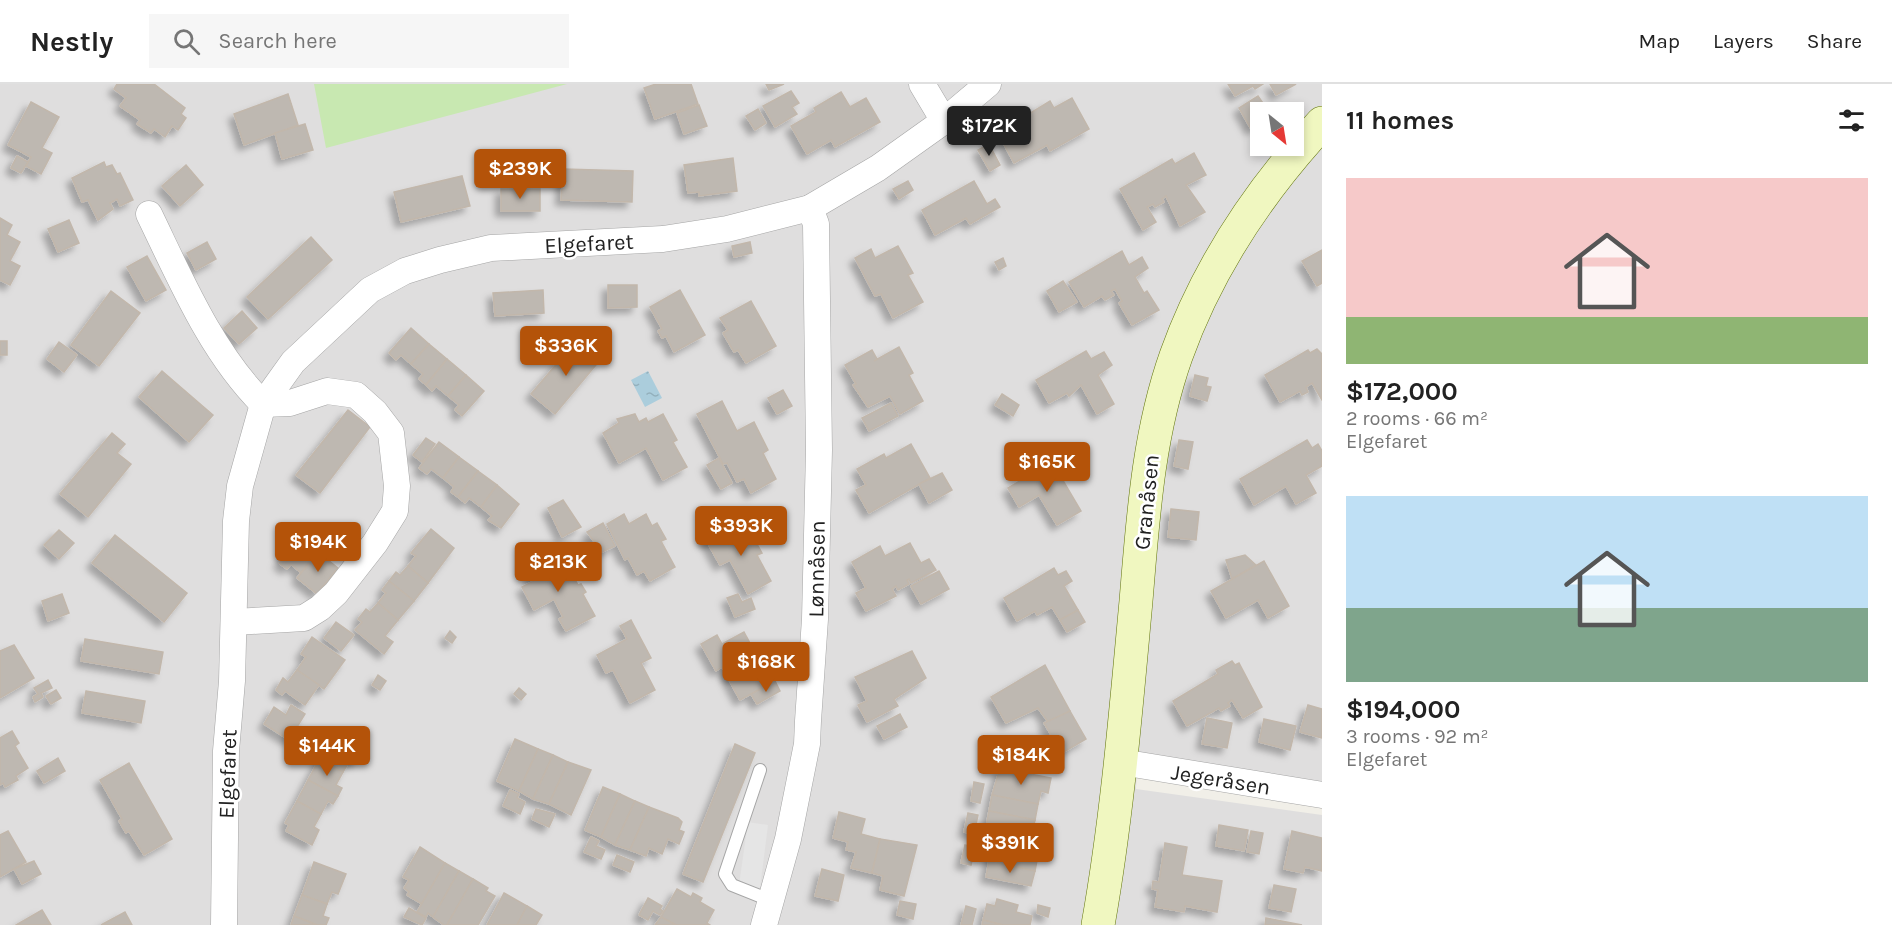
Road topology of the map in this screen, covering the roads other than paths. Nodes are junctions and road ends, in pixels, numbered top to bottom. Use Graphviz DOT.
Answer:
graph roads {
  1 [pos="922,84"];
  2 [pos="988,84"];
  3 [pos="944,121"];
  4 [pos="1322,123"];
  5 [pos="810,208"];
  6 [pos="149,214"];
  7 [pos="263,404"];
  8 [pos="234,622"];
  9 [pos="1121,762"];
  10 [pos="760,770"];
  11 [pos="1322,795"];
  12 [pos="772,901"];
  13 [pos="224,925"];
  14 [pos="764,925"];
  15 [pos="1098,925"];
  1 -- 3 [label="street"];
  2 -- 3 [label="street, Elgefaret"];
  3 -- 5 [label="street, Elgefaret"];
  4 -- 9 [label="street, Granåsen"];
  5 -- 7 [label="street, Elgefaret"];
  5 -- 12 [label="street, Lønnåsen"];
  6 -- 7 [label="street"];
  7 -- 8 [label="street, Elgefaret"];
  7 -- 8 [label="street"];
  8 -- 13 [label="street, Elgefaret"];
  9 -- 11 [label="street, Jegeråsen"];
  9 -- 15 [label="street, Granåsen"];
  10 -- 12 [label="lane"];
  12 -- 14 [label="street, Lønnåsen"];
}
